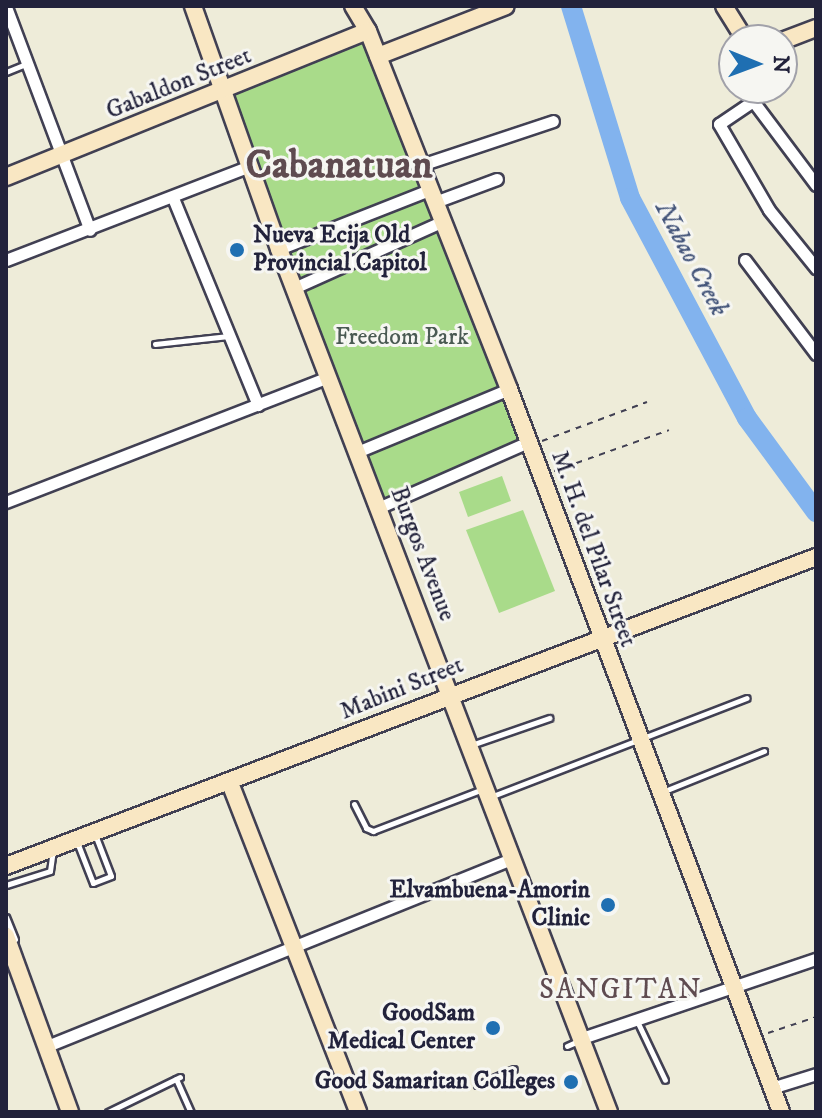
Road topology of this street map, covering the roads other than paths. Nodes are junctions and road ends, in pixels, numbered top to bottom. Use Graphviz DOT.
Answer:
graph roads {
  1 [pos="182,6"];
  2 [pos="193,6"];
  3 [pos="353,6"];
  4 [pos="506,6"];
  5 [pos="724,6"];
  6 [pos="6,7"];
  7 [pos="735,24"];
  8 [pos="368,31"];
  9 [pos="378,56"];
  10 [pos="27,64"];
  11 [pos="6,72"];
  12 [pos="223,96"];
  13 [pos="749,104"];
  14 [pos="755,104"];
  15 [pos="553,121"];
  16 [pos="62,157"];
  17 [pos="421,165"];
  18 [pos="249,166"];
  19 [pos="6,177"];
  20 [pos="497,179"];
  21 [pos="816,185"];
  22 [pos="433,196"];
  23 [pos="173,198"];
  24 [pos="443,221"];
  25 [pos="90,230"];
  26 [pos="279,249"];
  27 [pos="6,260"];
  28 [pos="745,260"];
  29 [pos="816,268"];
  30 [pos="294,288"];
  31 [pos="230,336"];
  32 [pos="155,344"];
  33 [pos="816,354"];
  34 [pos="325,378"];
  35 [pos="509,389"];
  36 [pos="258,405"];
  37 [pos="528,444"];
  38 [pos="357,452"];
  39 [pos="6,502"];
  40 [pos="378,508"];
  41 [pos="810,559"];
  42 [pos="599,638"];
  43 [pos="451,696"];
  44 [pos="747,698"];
  45 [pos="549,718"];
  46 [pos="640,742"];
  47 [pos="469,746"];
  48 [pos="764,751"];
  49 [pos="230,783"];
  50 [pos="661,792"];
  51 [pos="486,793"];
  52 [pos="354,804"];
  53 [pos="96,834"];
  54 [pos="77,841"];
  55 [pos="53,849"];
  56 [pos="511,859"];
  57 [pos="6,866"];
  58 [pos="6,885"];
  59 [pos="6,917"];
  60 [pos="6,936"];
  61 [pos="292,947"];
  62 [pos="816,959"];
  63 [pos="16,963"];
  64 [pos="732,988"];
  65 [pos="637,1021"];
  66 [pos="575,1042"];
  67 [pos="47,1046"];
  68 [pos="514,1069"];
  69 [pos="816,1074"];
  70 [pos="665,1080"];
  71 [pos="477,1085"];
  72 [pos="771,1088"];
  73 [pos="70,1112"];
  74 [pos="108,1112"];
  75 [pos="191,1112"];
  76 [pos="358,1112"];
  77 [pos="609,1112"];
  78 [pos="781,1112"];
  1 -- 12 [label="main road, Burgos Avenue"];
  2 -- 12 [label="main road, Burgos Avenue"];
  3 -- 8 [label="main road, M. H. del Pilar Street"];
  4 -- 9 [label="main road"];
  5 -- 7 [label="main road"];
  6 -- 10 [label="street"];
  8 -- 9 [label="main road, M. H. del Pilar Street"];
  8 -- 12 [label="main road, Gabaldon Street"];
  9 -- 17 [label="main road, M. H. del Pilar Street"];
  10 -- 11 [label="lane"];
  10 -- 16 [label="street"];
  12 -- 16 [label="main road, Gabaldon Street"];
  12 -- 18 [label="main road, Burgos Avenue"];
  13 -- 29 [label="street"];
  14 -- 21 [label="street"];
  15 -- 17 [label="street"];
  16 -- 19 [label="main road, Gabaldon Street"];
  16 -- 25 [label="street"];
  17 -- 22 [label="main road, M. H. del Pilar Street"];
  18 -- 23 [label="street"];
  18 -- 26 [label="main road, Burgos Avenue"];
  20 -- 22 [label="street"];
  22 -- 24 [label="main road, M. H. del Pilar Street"];
  22 -- 26 [label="street"];
  23 -- 25 [label="street"];
  23 -- 31 [label="street"];
  24 -- 30 [label="street"];
  24 -- 35 [label="main road, M. H. del Pilar Street"];
  25 -- 27 [label="street"];
  26 -- 30 [label="main road, Burgos Avenue"];
  28 -- 33 [label="street"];
  30 -- 38 [label="main road, Burgos Avenue"];
  31 -- 32 [label="lane"];
  31 -- 36 [label="street"];
  34 -- 36 [label="street"];
  35 -- 37 [label="main road, M. H. del Pilar Street"];
  35 -- 38 [label="street"];
  36 -- 39 [label="street"];
  37 -- 40 [label="street"];
  37 -- 42 [label="main road, M. H. del Pilar Street"];
  38 -- 40 [label="main road, Burgos Avenue"];
  40 -- 43 [label="main road, Burgos Avenue"];
  41 -- 42 [label="main road, Mabini Street"];
  42 -- 43 [label="main road, Mabini Street"];
  42 -- 46 [label="main road, M. H. del Pilar Street"];
  43 -- 47 [label="main road, Burgos Avenue"];
  43 -- 49 [label="main road, Mabini Street"];
  44 -- 46 [label="lane"];
  45 -- 47 [label="lane"];
  46 -- 50 [label="main road, M. H. del Pilar Street"];
  46 -- 51 [label="lane"];
  47 -- 51 [label="main road, Burgos Avenue"];
  48 -- 50 [label="lane"];
  49 -- 53 [label="main road, Mabini Street"];
  49 -- 61 [label="main road"];
  50 -- 64 [label="main road, M. H. del Pilar Street"];
  51 -- 52 [label="lane"];
  51 -- 56 [label="main road, Burgos Avenue"];
  53 -- 54 [label="main road, Mabini Street"];
  53 -- 54 [label="lane"];
  54 -- 55 [label="main road, Mabini Street"];
  55 -- 57 [label="main road, Mabini Street"];
  55 -- 58 [label="lane"];
  56 -- 61 [label="street"];
  56 -- 66 [label="main road, Burgos Avenue"];
  59 -- 63 [label="lane"];
  60 -- 63 [label="main road"];
  61 -- 67 [label="street"];
  61 -- 76 [label="main road"];
  62 -- 64 [label="street"];
  63 -- 67 [label="main road"];
  64 -- 65 [label="street"];
  64 -- 72 [label="main road, M. H. del Pilar Street"];
  65 -- 66 [label="street"];
  65 -- 70 [label="lane"];
  66 -- 77 [label="main road, Burgos Avenue"];
  67 -- 73 [label="main road"];
  68 -- 71 [label="lane"];
  69 -- 72 [label="street"];
  72 -- 78 [label="main road, M. H. del Pilar Street"];
  74 -- 75 [label="lane"];
}
